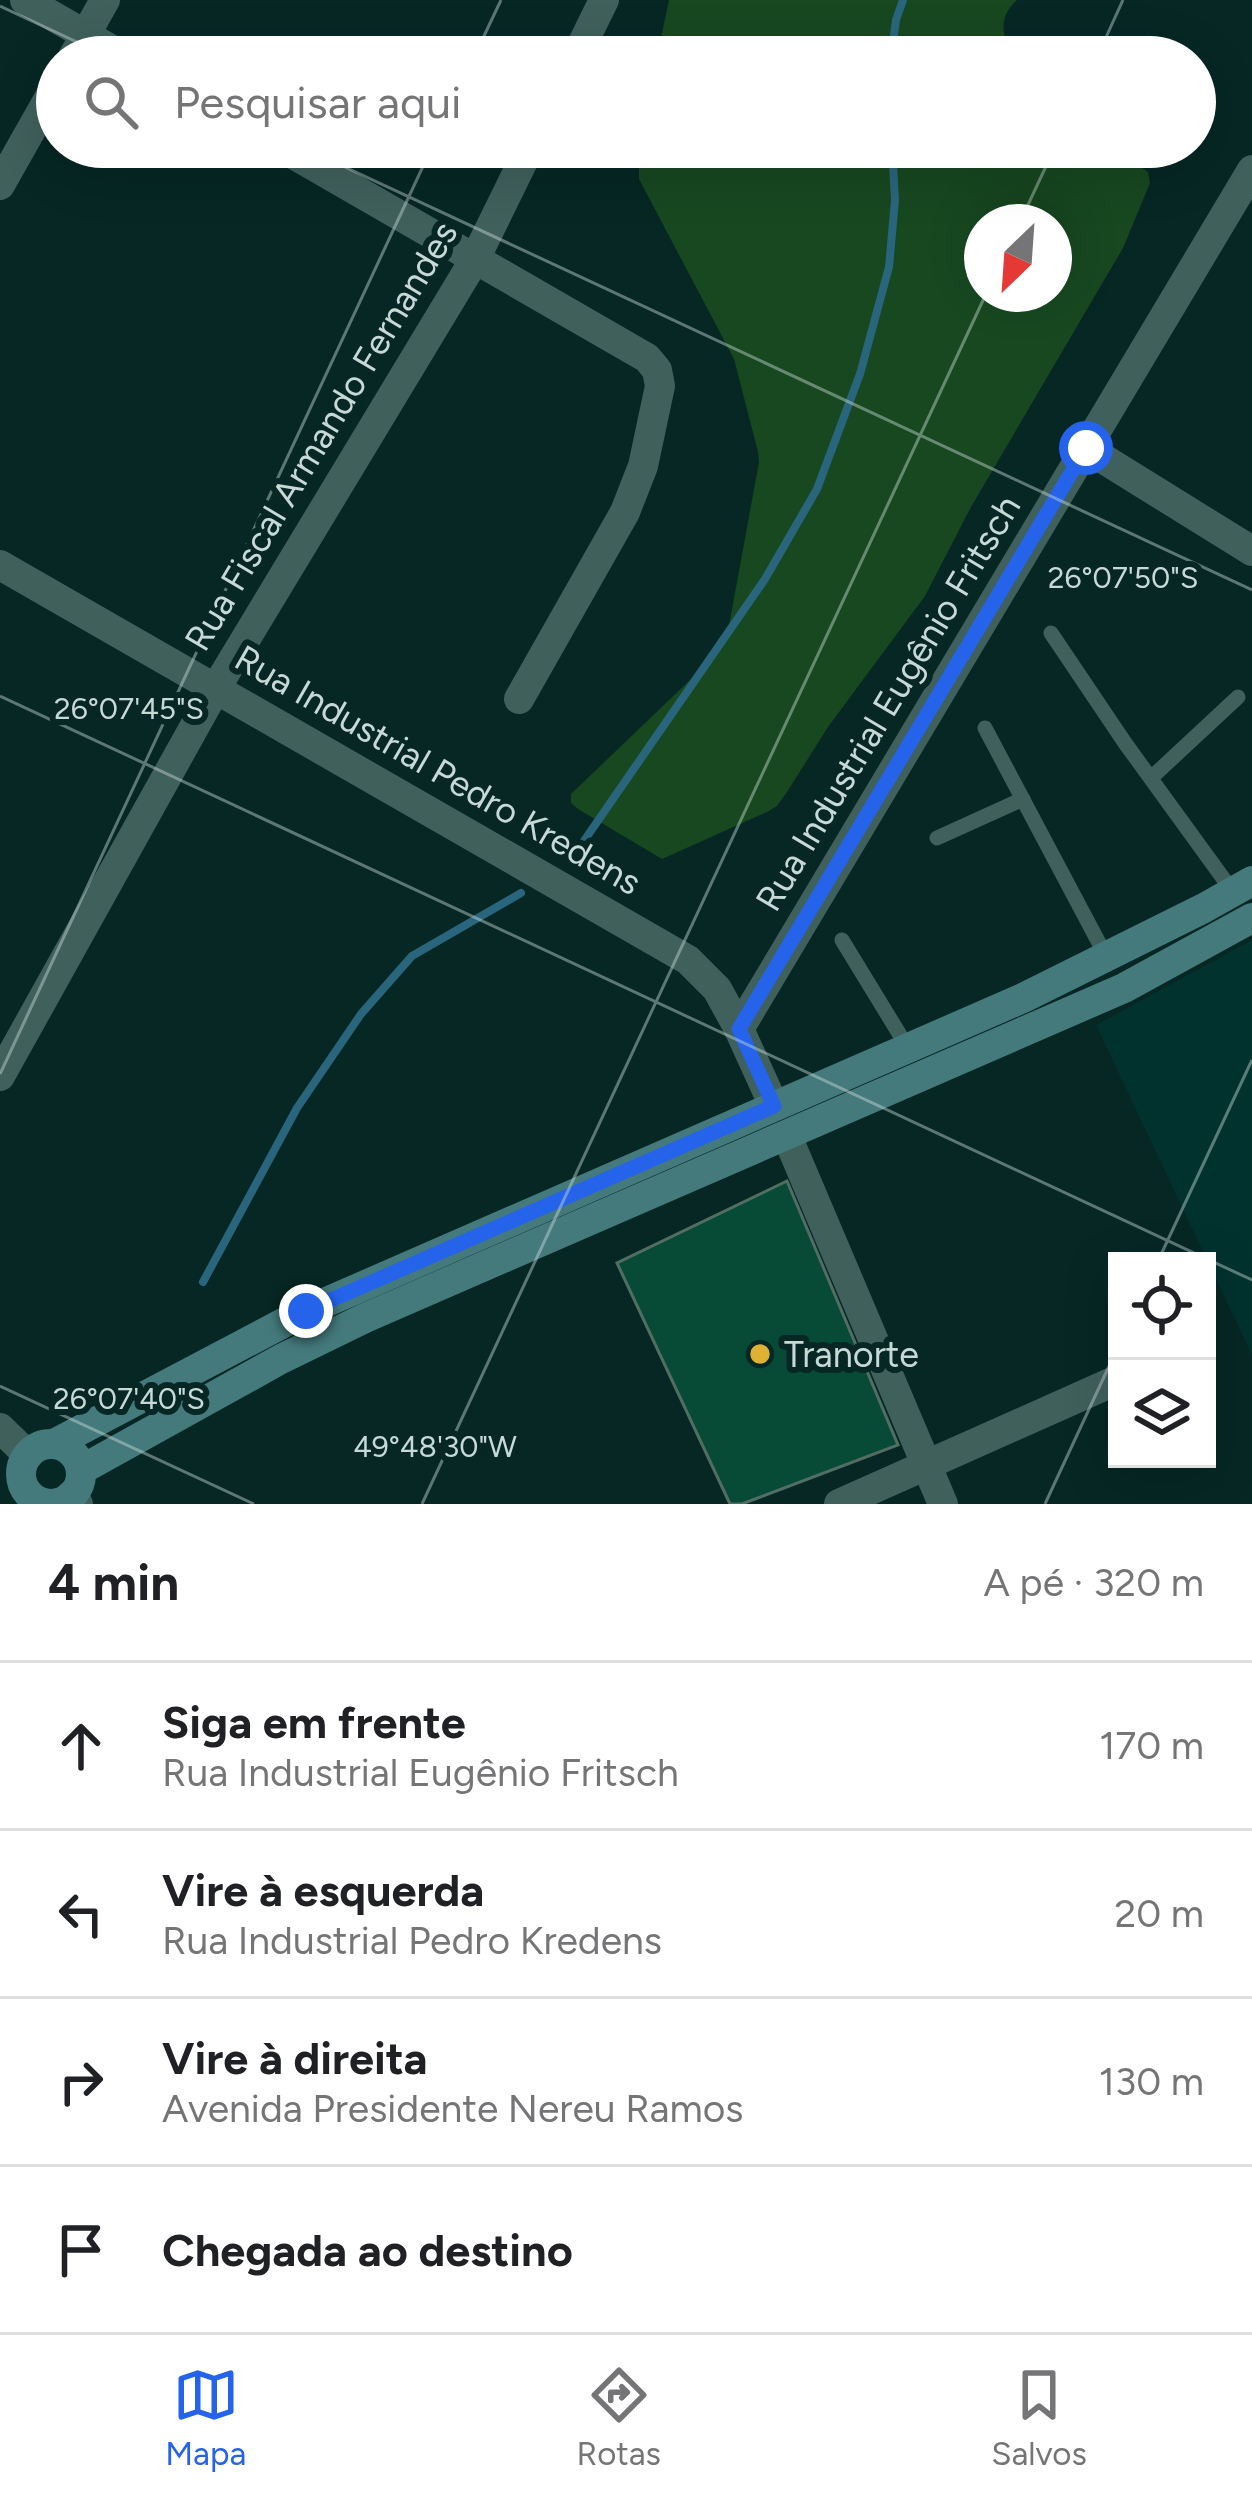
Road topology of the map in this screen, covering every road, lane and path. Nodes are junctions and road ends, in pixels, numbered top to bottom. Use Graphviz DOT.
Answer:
graph roads {
  1 [pos="25,0"];
  2 [pos="105,0"];
  3 [pos="604,0"];
  4 [pos="67,36"];
  5 [pos="85,36"];
  6 [pos="586,36"];
  7 [pos="36,121"];
  8 [pos="317,168"];
  9 [pos="520,168"];
  10 [pos="1252,170"];
  11 [pos="0,185"];
  12 [pos="475,259"];
  13 [pos="1086,448"];
  14 [pos="1252,551"];
  15 [pos="0,566"];
  16 [pos="1051,633"];
  17 [pos="216,688"];
  18 [pos="1238,697"];
  19 [pos="519,699"];
  20 [pos="985,728"];
  21 [pos="1151,778"];
  22 [pos="1023,799"];
  23 [pos="937,838"];
  24 [pos="1242,886"];
  25 [pos="1252,918"];
  26 [pos="842,940"];
  27 [pos="1106,958"];
  28 [pos="1124,988"];
  29 [pos="739,1029"];
  30 [pos="908,1047"];
  31 [pos="0,1076"];
  32 [pos="924,1077"];
  33 [pos="774,1106"];
  34 [pos="787,1136"];
  35 [pos="1108,1384"];
  36 [pos="0,1428"];
  37 [pos="927,1466"];
  38 [pos="27,1477"];
  39 [pos="76,1490"];
  40 [pos="839,1504"];
  41 [pos="943,1504"];
  1 -- 4 [label="street"];
  2 -- 5 [label="street"];
  3 -- 6 [label="street"];
  7 -- 11 [label="street"];
  8 -- 12 [label="street"];
  9 -- 12 [label="street, Rua Fiscal Armando Fernandes"];
  10 -- 13 [label="street, Rua Industrial Eugênio Fritsch"];
  12 -- 17 [label="street, Rua Fiscal Armando Fernandes"];
  12 -- 19 [label="street"];
  13 -- 14 [label="street"];
  13 -- 29 [label="street, Rua Industrial Eugênio Fritsch"];
  15 -- 17 [label="street, Rua Industrial Pedro Kredens"];
  16 -- 21 [label="lane"];
  17 -- 29 [label="street, Rua Industrial Pedro Kredens"];
  17 -- 31 [label="street, Rua Fiscal Armando Fernandes"];
  18 -- 21 [label="lane"];
  20 -- 22 [label="lane"];
  21 -- 24 [label="lane"];
  22 -- 23 [label="lane"];
  22 -- 27 [label="lane"];
  24 -- 25 [label="lane"];
  24 -- 27 [label="main road"];
  25 -- 28 [label="main road"];
  26 -- 30 [label="lane"];
  27 -- 28 [label="main road"];
  27 -- 30 [label="main road"];
  28 -- 32 [label="main road"];
  29 -- 33 [label="street, Rua Industrial Pedro Kredens"];
  30 -- 32 [label="lane"];
  30 -- 33 [label="main road"];
  32 -- 34 [label="main road"];
  33 -- 38 [label="main road"];
  34 -- 37 [label="street"];
  34 -- 39 [label="main road"];
  35 -- 37 [label="street"];
  36 -- 38 [label="street"];
  37 -- 40 [label="street"];
  37 -- 41 [label="street"];
  38 -- 39 [label="main road"];
  38 -- 39 [label="main road"];
}
